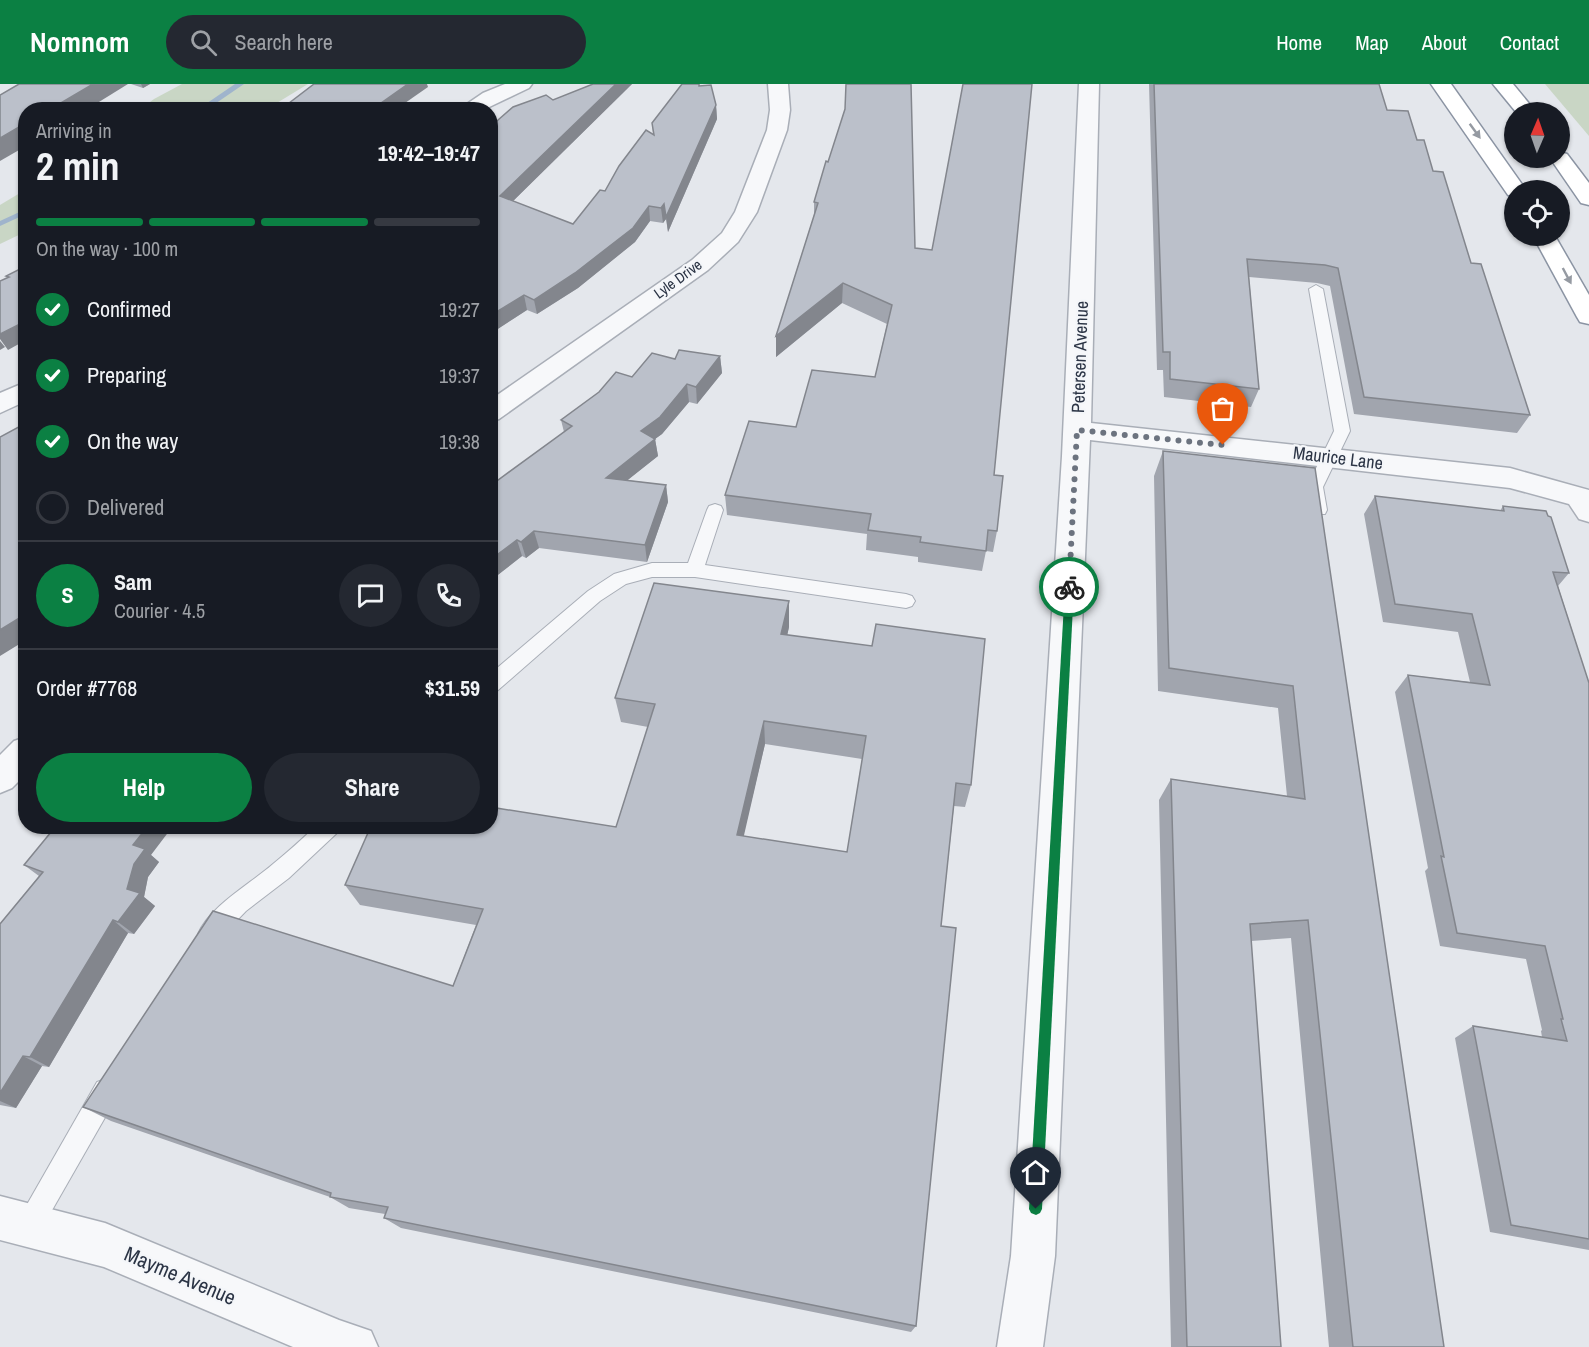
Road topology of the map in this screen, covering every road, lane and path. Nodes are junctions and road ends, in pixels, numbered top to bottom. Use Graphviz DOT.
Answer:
graph roads {
  1 [pos="522,84"];
  2 [pos="778,84"];
  3 [pos="1089,84"];
  4 [pos="1441,84"];
  5 [pos="1503,84"];
  6 [pos="482,102"];
  7 [pos="1518,102"];
  8 [pos="1567,168"];
  9 [pos="1509,180"];
  10 [pos="1589,198"];
  11 [pos="1550,246"];
  12 [pos="1316,289"];
  13 [pos="1589,317"];
  14 [pos="18,394"];
  15 [pos="0,404"];
  16 [pos="498,407"];
  17 [pos="1077,430"];
  18 [pos="1332,457"];
  19 [pos="715,510"];
  20 [pos="1589,512"];
  21 [pos="1322,534"];
  22 [pos="695,570"];
  23 [pos="906,601"];
  24 [pos="498,679"];
  25 [pos="18,760"];
  26 [pos="0,777"];
  27 [pos="322,834"];
  28 [pos="197,952"];
  29 [pos="115,1077"];
  30 [pos="15,1221"];
  31 [pos="355,1347"];
  32 [pos="1020,1347"];
  1 -- 6 [label="street"];
  2 -- 16 [label="street, Lyle Drive"];
  3 -- 17 [label="street, Petersen Avenue"];
  4 -- 9 [label="highway, one-way"];
  5 -- 7 [label="highway"];
  8 -- 10 [label="highway"];
  11 -- 13 [label="highway, one-way"];
  12 -- 18 [label="lane"];
  14 -- 15 [label="street"];
  17 -- 18 [label="street, Maurice Lane"];
  17 -- 32 [label="street, Petersen Avenue"];
  18 -- 20 [label="street, Maurice Lane"];
  18 -- 21 [label="lane"];
  19 -- 22 [label="lane"];
  22 -- 23 [label="lane"];
  22 -- 24 [label="lane"];
  25 -- 26 [label="street"];
  27 -- 28 [label="lane"];
  29 -- 30 [label="lane"];
  30 -- 31 [label="street, Mayme Avenue"];
}
